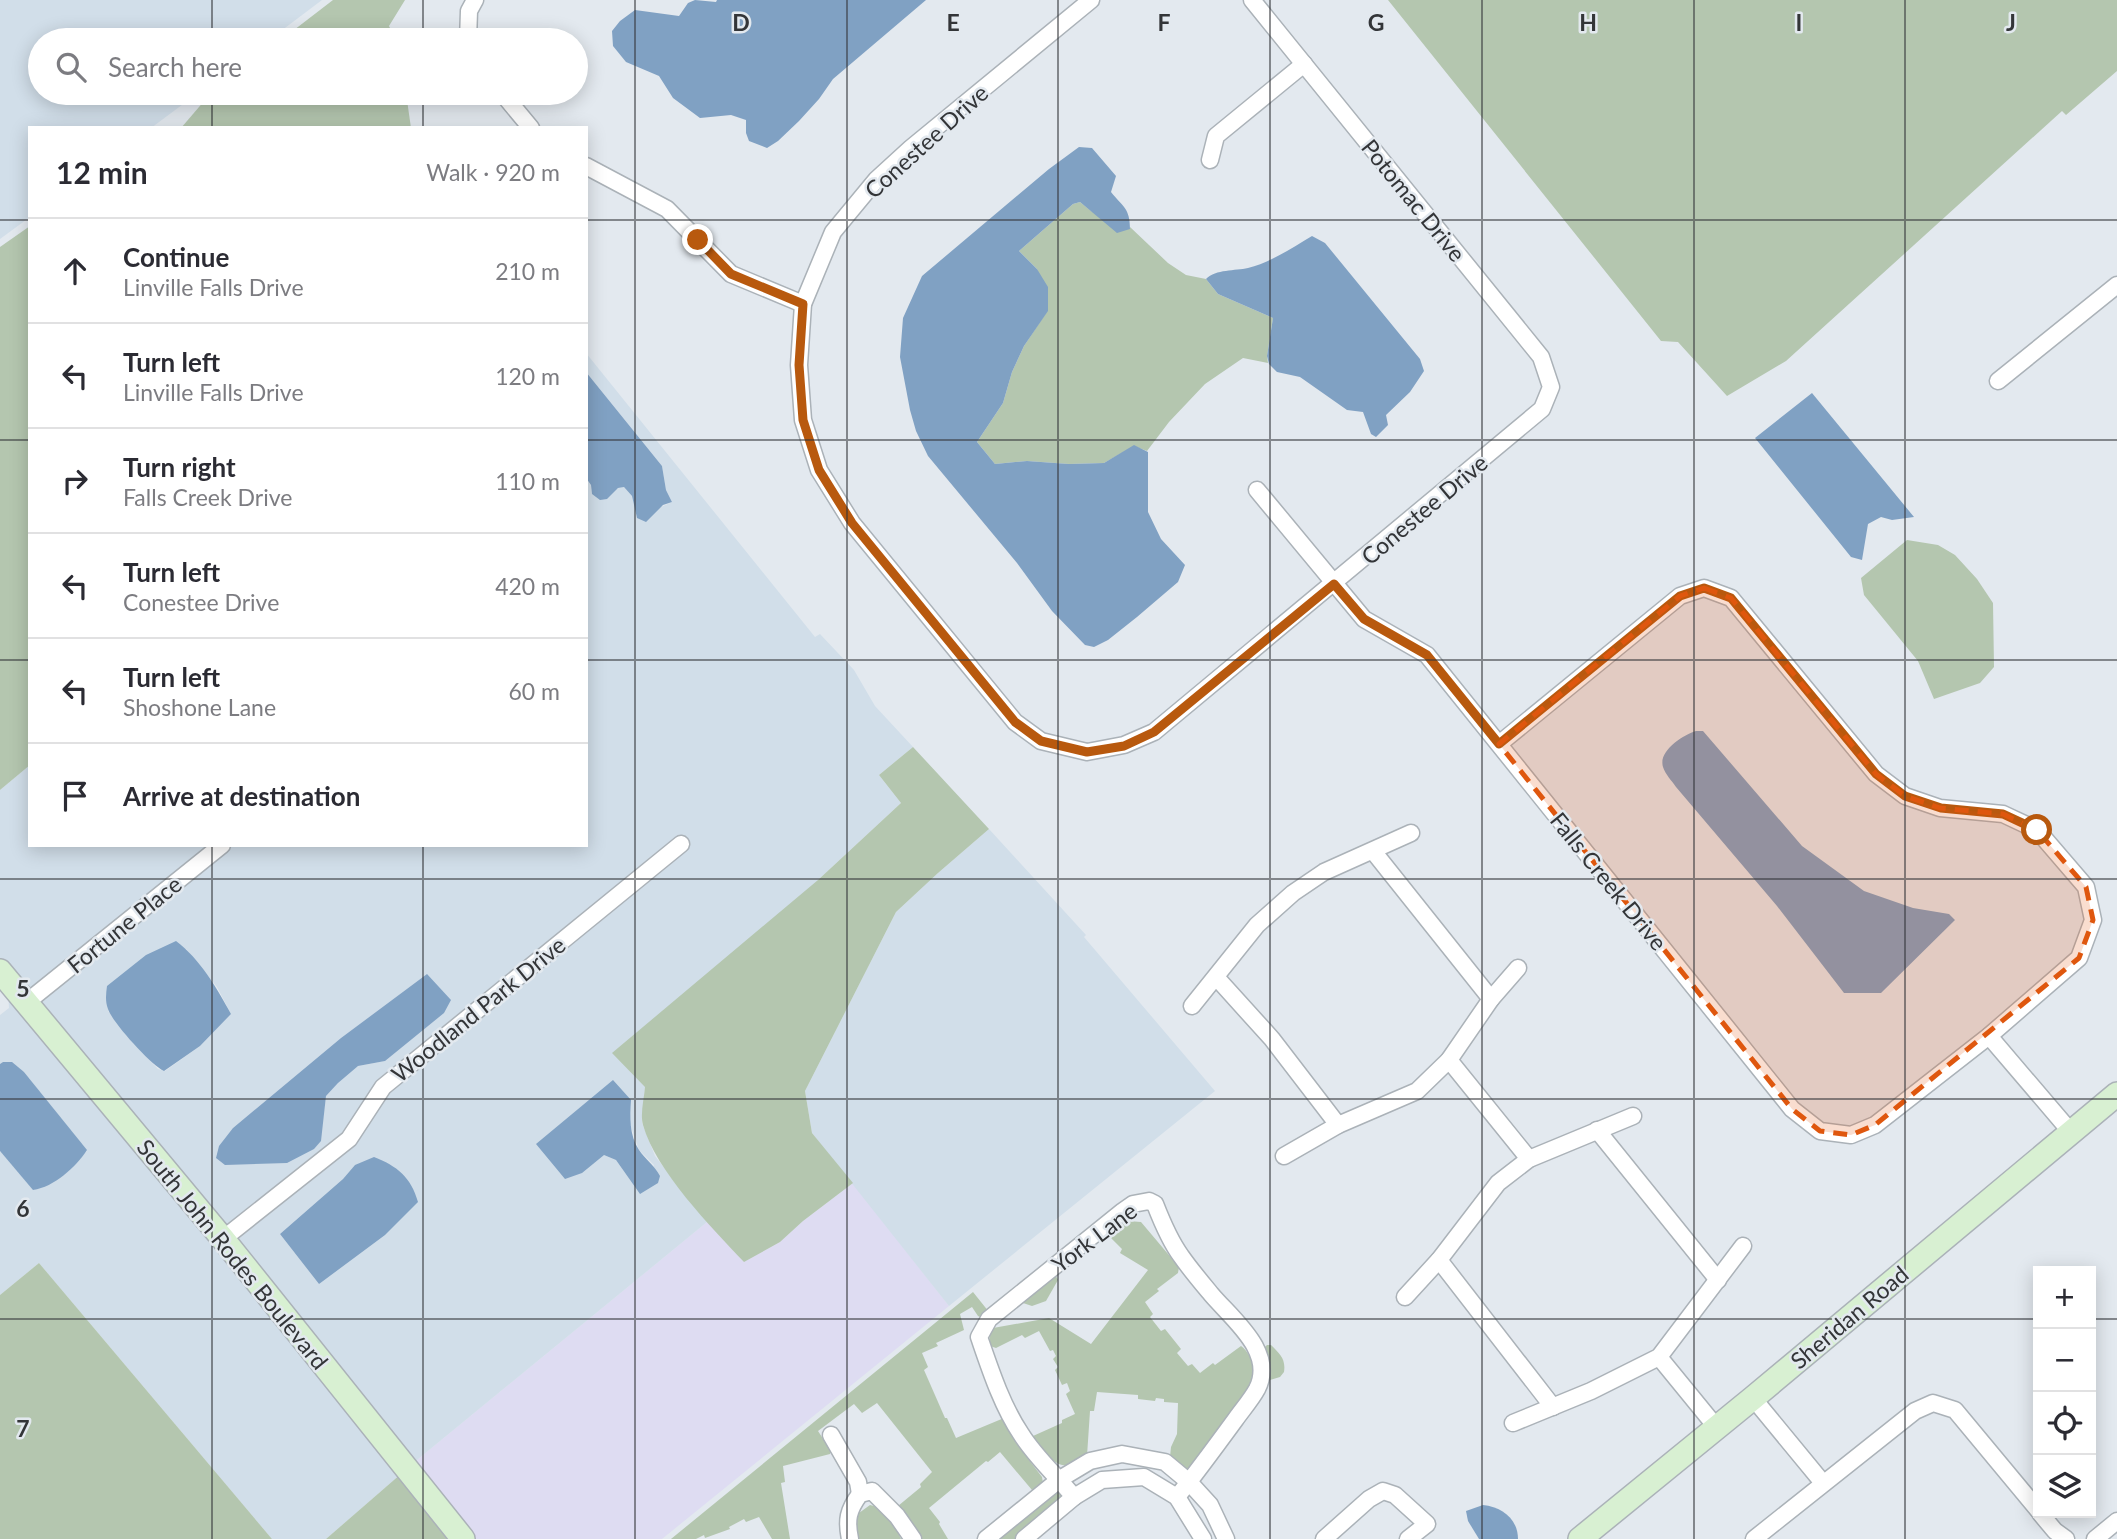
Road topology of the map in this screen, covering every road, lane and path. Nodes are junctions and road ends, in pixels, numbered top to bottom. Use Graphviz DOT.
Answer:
graph roads {
  1 [pos="475,0"];
  2 [pos="1091,0"];
  3 [pos="1252,0"];
  4 [pos="468,28"];
  5 [pos="1304,64"];
  6 [pos="512,105"];
  7 [pos="529,126"];
  8 [pos="1210,160"];
  9 [pos="588,167"];
  10 [pos="2117,285"];
  11 [pos="803,304"];
  12 [pos="1998,381"];
  13 [pos="1542,409"];
  14 [pos="1258,490"];
  15 [pos="1334,584"];
  16 [pos="1499,744"];
  17 [pos="1411,833"];
  18 [pos="681,844"];
  19 [pos="220,847"];
  20 [pos="1373,851"];
  21 [pos="1518,968"];
  22 [pos="0,971"];
  23 [pos="1216,977"];
  24 [pos="1491,999"];
  25 [pos="27,1002"];
  26 [pos="1192,1006"];
  27 [pos="1989,1035"];
  28 [pos="1449,1060"];
  29 [pos="2117,1094"];
  30 [pos="1633,1116"];
  31 [pos="1338,1125"];
  32 [pos="1597,1129"];
  33 [pos="2070,1131"];
  34 [pos="1284,1156"];
  35 [pos="1529,1159"];
  36 [pos="223,1239"];
  37 [pos="1743,1246"];
  38 [pos="1439,1260"];
  39 [pos="1718,1280"];
  40 [pos="1405,1297"];
  41 [pos="1659,1357"];
  42 [pos="1753,1398"];
  43 [pos="1553,1407"];
  44 [pos="1513,1423"];
  45 [pos="1717,1428"];
  46 [pos="831,1435"];
  47 [pos="1059,1479"];
  48 [pos="1189,1482"];
  49 [pos="1823,1483"];
  50 [pos="860,1494"];
  51 [pos="1074,1497"];
  52 [pos="1177,1497"];
  53 [pos="2033,1505"];
  54 [pos="2044,1518"];
  55 [pos="2117,1521"];
  56 [pos="1329,1537"];
  57 [pos="463,1539"];
  58 [pos="850,1539"];
  59 [pos="912,1539"];
  60 [pos="986,1539"];
  61 [pos="1024,1539"];
  62 [pos="1203,1539"];
  63 [pos="1226,1539"];
  64 [pos="1408,1539"];
  65 [pos="1580,1539"];
  66 [pos="1754,1539"];
  67 [pos="2066,1539"];
  68 [pos="2095,1539"];
  1 -- 4 [label="street"];
  2 -- 11 [label="street, Conestee Drive"];
  3 -- 5 [label="street, Potomac Drive"];
  5 -- 8 [label="street"];
  5 -- 13 [label="street, Potomac Drive"];
  6 -- 7 [label="street"];
  9 -- 11 [label="street"];
  10 -- 12 [label="street"];
  11 -- 15 [label="street, Conestee Drive"];
  13 -- 15 [label="street, Conestee Drive"];
  14 -- 15 [label="street, Falls Creek Drive"];
  15 -- 16 [label="street, Falls Creek Drive"];
  16 -- 27 [label="street, Falls Creek Drive"];
  16 -- 27 [label="street, Falls Creek Drive"];
  17 -- 20 [label="street"];
  18 -- 36 [label="street, Woodland Park Drive"];
  19 -- 25 [label="street, Fortune Place"];
  20 -- 23 [label="street"];
  20 -- 24 [label="street"];
  21 -- 24 [label="street"];
  22 -- 25 [label="main road, South John Rodes Boulevard"];
  23 -- 26 [label="street"];
  23 -- 31 [label="street"];
  24 -- 28 [label="street"];
  25 -- 36 [label="main road, South John Rodes Boulevard"];
  27 -- 33 [label="street"];
  28 -- 31 [label="street"];
  28 -- 35 [label="street"];
  29 -- 33 [label="main road, Sheridan Road"];
  30 -- 32 [label="street"];
  31 -- 34 [label="street"];
  32 -- 35 [label="street"];
  32 -- 39 [label="street"];
  33 -- 42 [label="main road, Sheridan Road"];
  35 -- 38 [label="street"];
  36 -- 57 [label="main road, South John Rodes Boulevard"];
  37 -- 39 [label="street"];
  38 -- 40 [label="street"];
  38 -- 43 [label="street"];
  39 -- 41 [label="street"];
  41 -- 43 [label="street"];
  41 -- 45 [label="street"];
  42 -- 45 [label="main road, Sheridan Road"];
  42 -- 49 [label="street"];
  43 -- 44 [label="street"];
  45 -- 65 [label="main road, Sheridan Road"];
  46 -- 50 [label="street"];
  47 -- 48 [label="street"];
  47 -- 48 [label="street, York Lane"];
  47 -- 51 [label="street, York Lane"];
  47 -- 60 [label="street"];
  48 -- 52 [label="street, York Lane"];
  48 -- 63 [label="street"];
  49 -- 53 [label="street"];
  49 -- 66 [label="street"];
  50 -- 58 [label="street"];
  50 -- 59 [label="street"];
  51 -- 52 [label="street"];
  51 -- 61 [label="street"];
  52 -- 62 [label="street"];
  54 -- 67 [label="street"];
  55 -- 68 [label="street"];
  56 -- 64 [label="street"];
}
